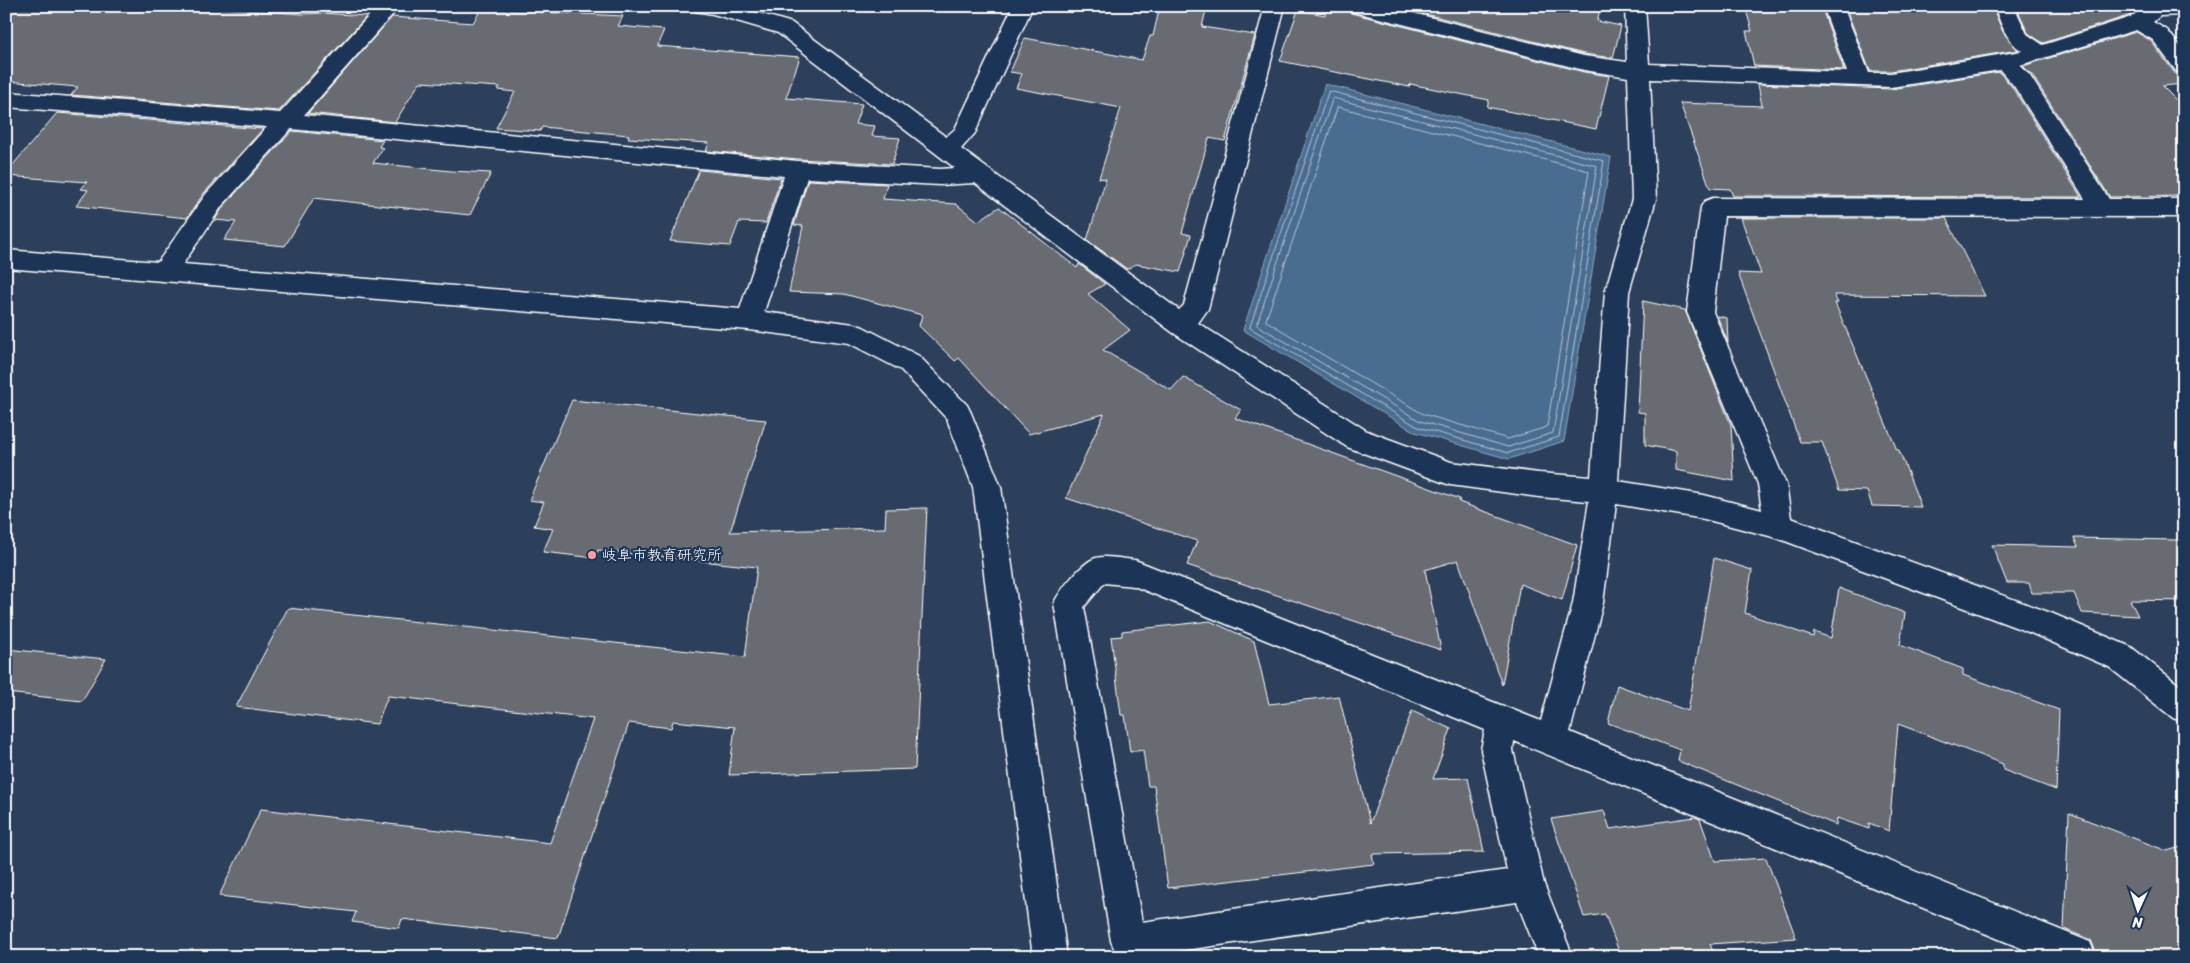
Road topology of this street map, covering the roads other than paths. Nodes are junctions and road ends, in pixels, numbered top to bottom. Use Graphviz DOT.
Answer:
graph roads {
  1 [pos="390,6"];
  2 [pos="702,6"];
  3 [pos="1024,6"];
  4 [pos="1275,6"];
  5 [pos="1358,6"];
  6 [pos="1635,6"];
  7 [pos="1833,6"];
  8 [pos="2004,6"];
  9 [pos="2184,8"];
  10 [pos="2138,22"];
  11 [pos="2040,53"];
  12 [pos="2005,62"];
  13 [pos="2184,66"];
  14 [pos="1638,71"];
  15 [pos="1861,80"];
  16 [pos="6,99"];
  17 [pos="288,121"];
  18 [pos="946,150"];
  19 [pos="798,169"];
  20 [pos="979,174"];
  21 [pos="2184,208"];
  22 [pos="2103,209"];
  23 [pos="6,259"];
  24 [pos="165,271"];
  25 [pos="749,320"];
  26 [pos="1181,325"];
  27 [pos="1604,490"];
  28 [pos="1778,526"];
  29 [pos="2184,708"];
  30 [pos="1502,722"];
  31 [pos="1552,740"];
  32 [pos="1527,884"];
  33 [pos="1050,957"];
  34 [pos="1556,957"];
  35 [pos="2079,957"];
  1 -- 17 [label="street"];
  2 -- 18 [label="street"];
  3 -- 18 [label="street"];
  4 -- 26 [label="street"];
  5 -- 14 [label="street"];
  6 -- 14 [label="street"];
  7 -- 15 [label="street"];
  8 -- 11 [label="street"];
  9 -- 10 [label="street"];
  10 -- 11 [label="street"];
  10 -- 13 [label="street"];
  11 -- 12 [label="street"];
  12 -- 15 [label="street"];
  12 -- 22 [label="street"];
  14 -- 15 [label="street"];
  14 -- 27 [label="street"];
  16 -- 17 [label="street"];
  17 -- 19 [label="street"];
  17 -- 24 [label="street"];
  18 -- 20 [label="street"];
  19 -- 20 [label="street"];
  19 -- 25 [label="street"];
  20 -- 26 [label="street"];
  21 -- 22 [label="street"];
  22 -- 28 [label="street"];
  23 -- 24 [label="street"];
  24 -- 25 [label="street"];
  25 -- 33 [label="street"];
  26 -- 27 [label="street"];
  27 -- 28 [label="street"];
  27 -- 31 [label="street"];
  28 -- 29 [label="street"];
  30 -- 31 [label="street"];
  30 -- 32 [label="street"];
  30 -- 32 [label="street"];
  31 -- 35 [label="street"];
  32 -- 34 [label="street"];
}
